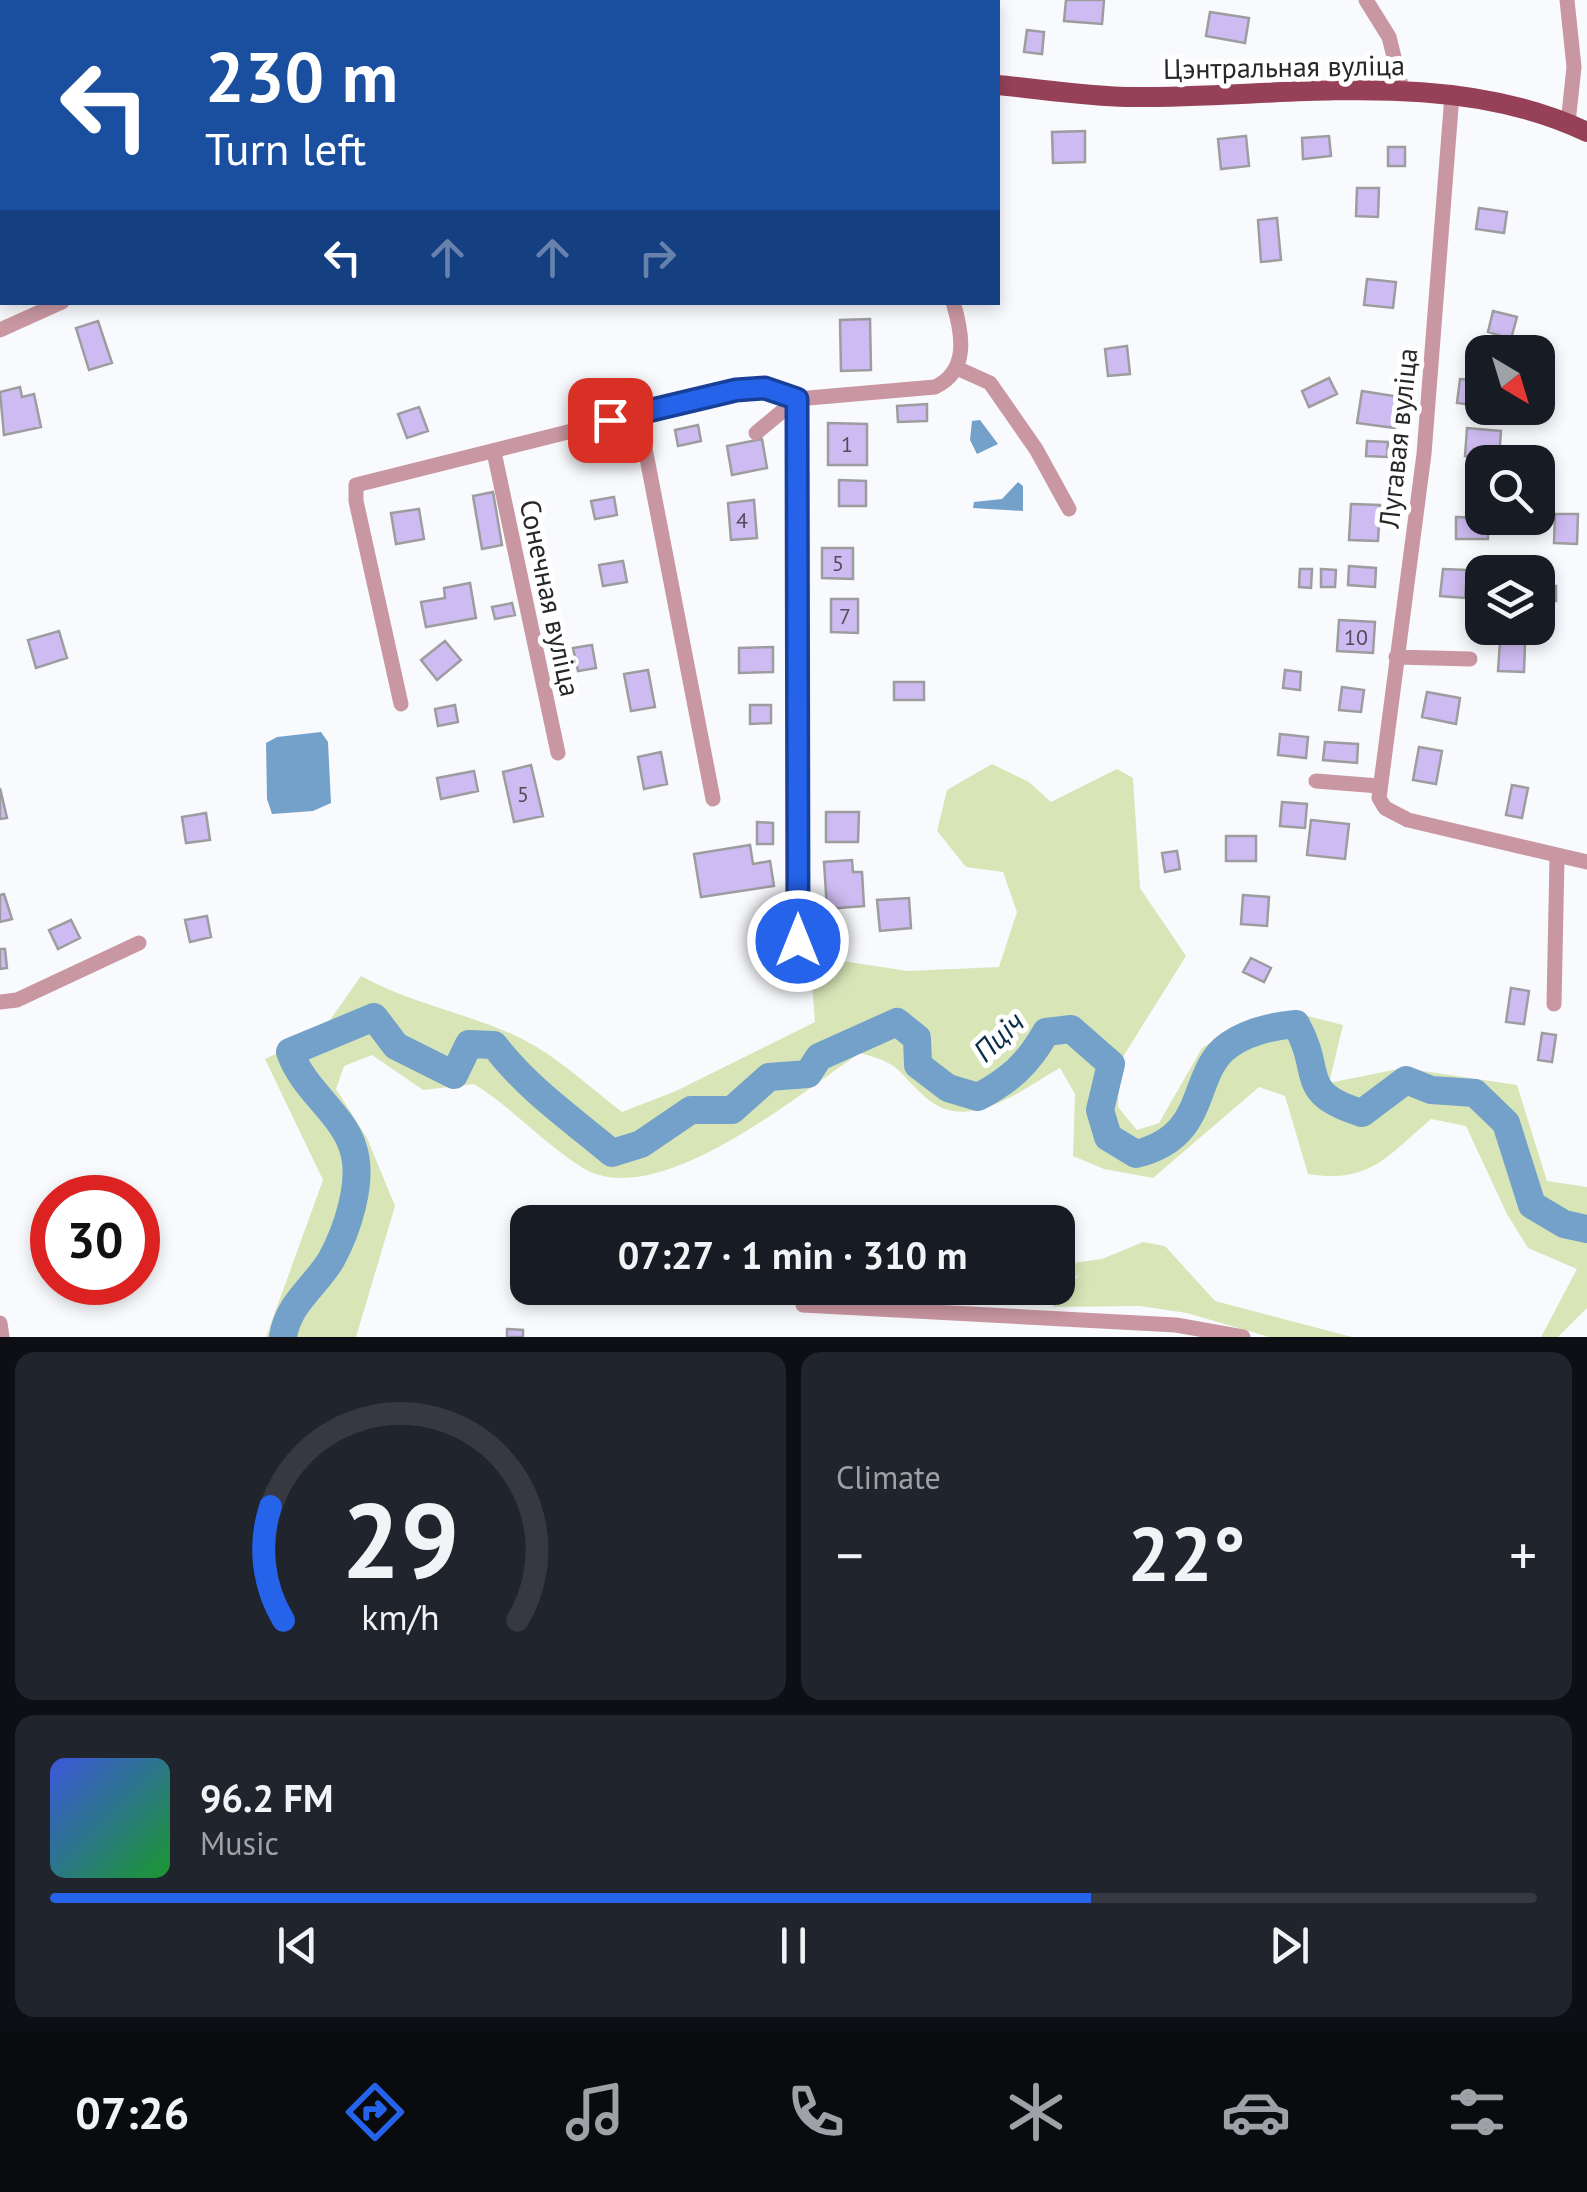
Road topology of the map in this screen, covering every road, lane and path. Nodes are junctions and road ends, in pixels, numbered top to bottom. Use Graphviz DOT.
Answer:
graph roads {
  1 [pos="1366,0"];
  2 [pos="1567,0"];
  3 [pos="1000,86"];
  4 [pos="1403,92"];
  5 [pos="1452,94"];
  6 [pos="1578,127"];
  7 [pos="55,305"];
  8 [pos="953,305"];
  9 [pos="0,330"];
  10 [pos="959,369"];
  11 [pos="797,399"];
  12 [pos="638,412"];
  13 [pos="756,433"];
  14 [pos="494,452"];
  15 [pos="1070,510"];
  16 [pos="1396,657"];
  17 [pos="1470,660"];
  18 [pos="400,704"];
  19 [pos="558,753"];
  20 [pos="1316,781"];
  21 [pos="1379,786"];
  22 [pos="713,800"];
  23 [pos="1557,858"];
  24 [pos="1587,862"];
  25 [pos="798,941"];
  26 [pos="139,943"];
  27 [pos="0,1002"];
  28 [pos="1554,1004"];
  29 [pos="804,1305"];
  30 [pos="0,1323"];
  31 [pos="2,1337"];
  32 [pos="1243,1337"];
  1 -- 4 [label="street"];
  2 -- 6 [label="street"];
  3 -- 4 [label="main road, Цэнтральная вуліца"];
  4 -- 5 [label="main road, Цэнтральная вуліца"];
  5 -- 6 [label="main road, Цэнтральная вуліца"];
  5 -- 16 [label="street, Лугавая вуліца"];
  7 -- 9 [label="street"];
  8 -- 10 [label="street"];
  10 -- 11 [label="street"];
  10 -- 15 [label="street"];
  11 -- 12 [label="street"];
  11 -- 13 [label="street"];
  11 -- 25 [label="street"];
  12 -- 14 [label="street"];
  12 -- 22 [label="street"];
  14 -- 18 [label="street"];
  14 -- 19 [label="street, Сонечная вуліца"];
  16 -- 17 [label="street"];
  16 -- 21 [label="street, Лугавая вуліца"];
  20 -- 21 [label="street"];
  21 -- 23 [label="street"];
  23 -- 24 [label="street"];
  23 -- 28 [label="street"];
  26 -- 27 [label="street"];
  29 -- 32 [label="street"];
  30 -- 31 [label="street"];
}
